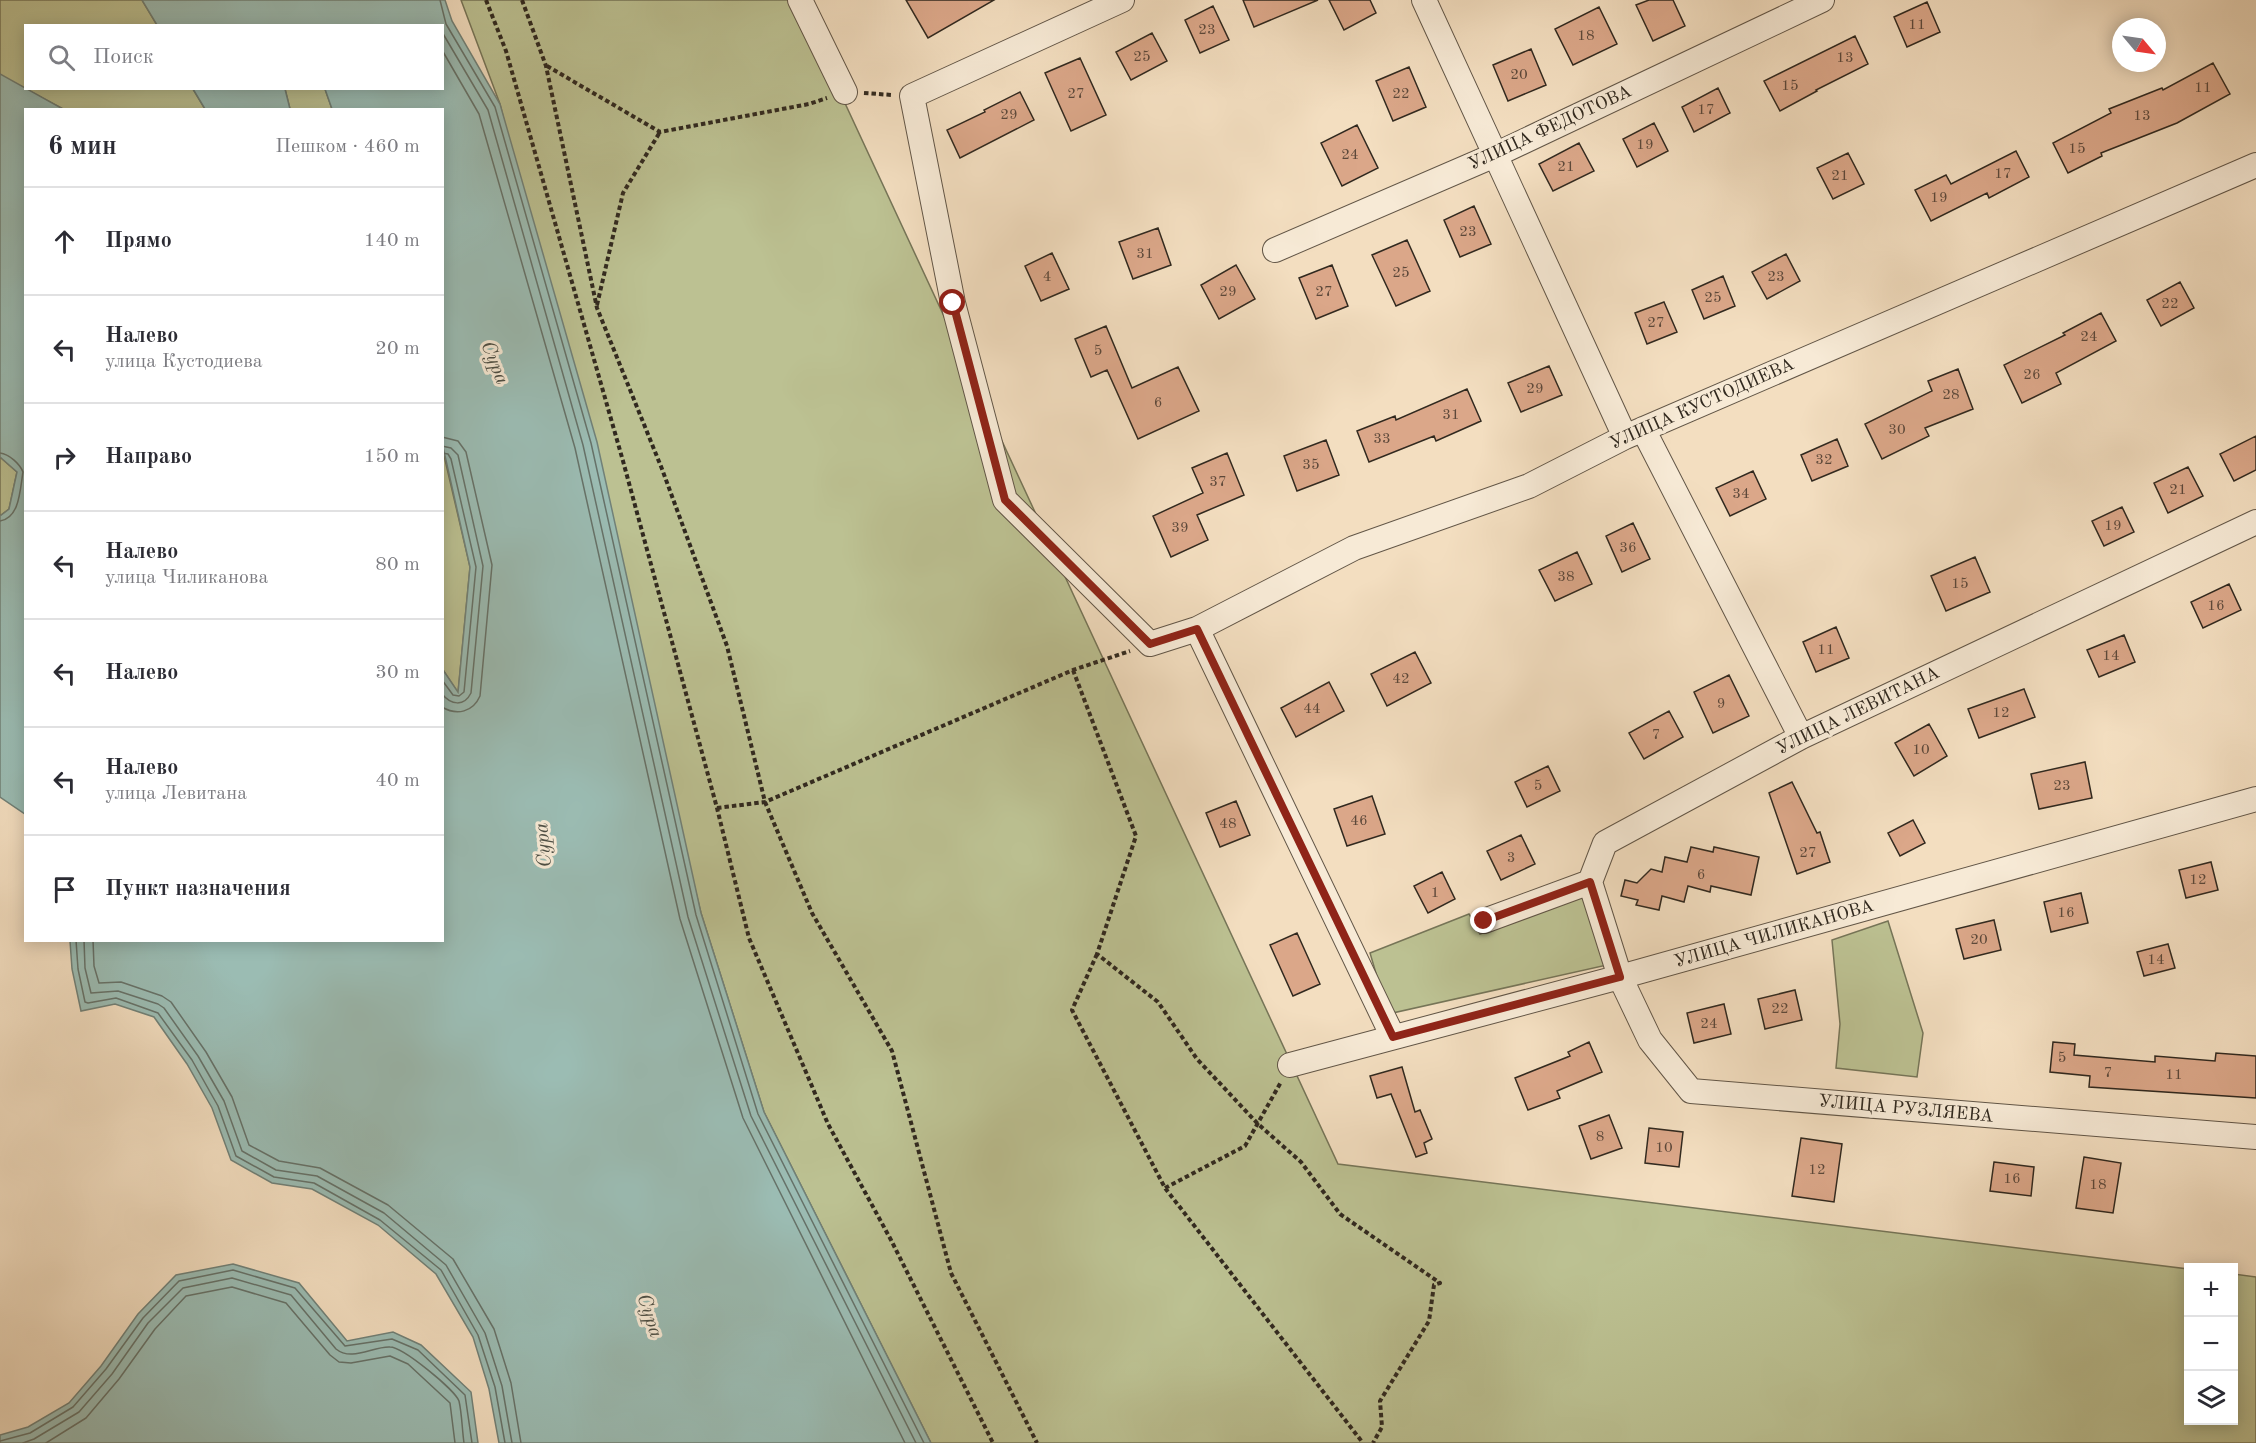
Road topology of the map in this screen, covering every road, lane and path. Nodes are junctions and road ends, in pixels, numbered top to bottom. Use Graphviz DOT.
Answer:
graph roads {
  1 [pos="486,0"];
  2 [pos="522,0"];
  3 [pos="800,0"];
  4 [pos="1122,0"];
  5 [pos="1424,0"];
  6 [pos="1822,0"];
  7 [pos="546,66"];
  8 [pos="845,92"];
  9 [pos="912,96"];
  10 [pos="660,132"];
  11 [pos="1495,155"];
  12 [pos="2256,165"];
  13 [pos="1275,250"];
  14 [pos="597,308"];
  15 [pos="1634,433"];
  16 [pos="2256,522"];
  17 [pos="1197,629"];
  18 [pos="1150,644"];
  19 [pos="1073,670"];
  20 [pos="1801,737"];
  21 [pos="2256,799"];
  22 [pos="765,802"];
  23 [pos="717,808"];
  24 [pos="1590,882"];
  25 [pos="1484,921"];
  26 [pos="1097,954"];
  27 [pos="1620,977"];
  28 [pos="1393,1037"];
  29 [pos="1290,1065"];
  30 [pos="1258,1124"];
  31 [pos="2256,1137"];
  32 [pos="1165,1188"];
  33 [pos="993,1443"];
  34 [pos="1037,1443"];
  35 [pos="1362,1443"];
  36 [pos="1373,1443"];
  1 -- 23 [label="path"];
  2 -- 7 [label="path"];
  3 -- 8 [label="street"];
  4 -- 9 [label="street"];
  5 -- 11 [label="street"];
  6 -- 11 [label="street, УЛИЦА ФЕДОТОВА"];
  7 -- 10 [label="path"];
  7 -- 14 [label="path"];
  8 -- 9 [label="path"];
  8 -- 10 [label="path"];
  9 -- 18 [label="street"];
  10 -- 14 [label="path"];
  11 -- 13 [label="street, УЛИЦА ФЕДОТОВА"];
  11 -- 15 [label="street"];
  12 -- 15 [label="street, УЛИЦА КУСТОДИЕВА"];
  14 -- 22 [label="path"];
  15 -- 17 [label="street, УЛИЦА КУСТОДИЕВА"];
  15 -- 20 [label="street"];
  16 -- 20 [label="street, УЛИЦА ЛЕВИТАНА"];
  17 -- 18 [label="street, УЛИЦА КУСТОДИЕВА"];
  17 -- 28 [label="street"];
  18 -- 19 [label="path"];
  19 -- 22 [label="path"];
  19 -- 26 [label="path"];
  20 -- 24 [label="street, УЛИЦА ЛЕВИТАНА"];
  21 -- 27 [label="street, УЛИЦА ЧИЛИКАНОВА"];
  22 -- 23 [label="path"];
  22 -- 34 [label="path"];
  23 -- 33 [label="path"];
  24 -- 25 [label="street"];
  24 -- 27 [label="street, УЛИЦА РУЗЛЯЕВА"];
  26 -- 30 [label="path"];
  26 -- 32 [label="path"];
  27 -- 28 [label="street, УЛИЦА ЧИЛИКАНОВА"];
  27 -- 31 [label="street, УЛИЦА РУЗЛЯЕВА"];
  28 -- 29 [label="street, УЛИЦА ЧИЛИКАНОВА"];
  29 -- 30 [label="path"];
  30 -- 32 [label="path"];
  30 -- 36 [label="path"];
  32 -- 35 [label="path"];
}
